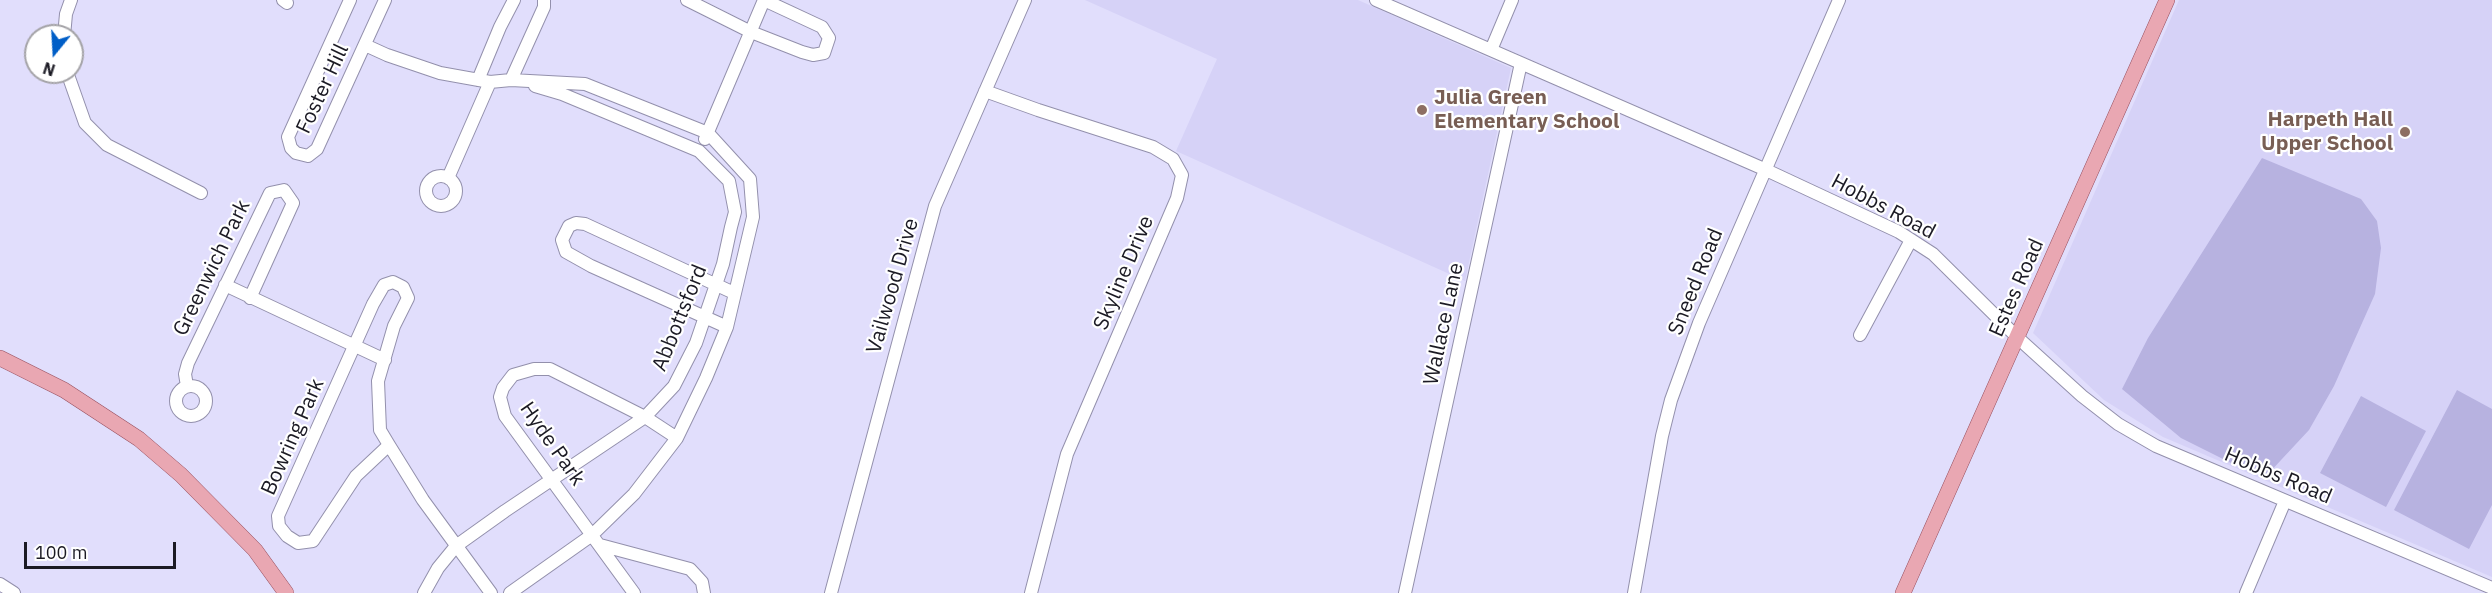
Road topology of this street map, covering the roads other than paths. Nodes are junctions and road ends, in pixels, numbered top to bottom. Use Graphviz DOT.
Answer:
graph roads {
  1 [pos="71,0"];
  2 [pos="350,0"];
  3 [pos="385,0"];
  4 [pos="514,0"];
  5 [pos="544,0"];
  6 [pos="687,0"];
  7 [pos="764,0"];
  8 [pos="1025,0"];
  9 [pos="1376,0"];
  10 [pos="1512,0"];
  11 [pos="1839,0"];
  12 [pos="2168,0"];
  13 [pos="65,24"];
  14 [pos="751,32"];
  15 [pos="365,45"];
  16 [pos="1491,50"];
  17 [pos="1521,63"];
  18 [pos="511,80"];
  19 [pos="484,81"];
  20 [pos="71,84"];
  21 [pos="985,91"];
  22 [pos="708,133"];
  23 [pos="699,150"];
  24 [pos="1764,169"];
  25 [pos="448,178"];
  26 [pos="201,193"];
  27 [pos="1911,240"];
  28 [pos="225,285"];
  29 [pos="716,286"];
  30 [pos="734,293"];
  31 [pos="250,298"];
  32 [pos="705,316"];
  33 [pos="727,327"];
  34 [pos="1860,335"];
  35 [pos="2018,338"];
  36 [pos="355,346"];
  37 [pos="0,358"];
  38 [pos="385,360"];
  39 [pos="187,386"];
  40 [pos="645,417"];
  41 [pos="677,438"];
  42 [pos="389,445"];
  43 [pos="552,480"];
  44 [pos="2286,501"];
  45 [pos="596,540"];
  46 [pos="456,546"];
  47 [pos="0,584"];
  48 [pos="2492,588"];
  49 [pos="14,593"];
  50 [pos="286,593"];
  51 [pos="424,593"];
  52 [pos="490,593"];
  53 [pos="510,593"];
  54 [pos="634,593"];
  55 [pos="704,593"];
  56 [pos="831,593"];
  57 [pos="1031,593"];
  58 [pos="1405,593"];
  59 [pos="1634,593"];
  60 [pos="1903,593"];
  61 [pos="2246,593"];
  1 -- 13 [label="street"];
  2 -- 15 [label="street, Foster Hill"];
  3 -- 15 [label="street, Foster Hill"];
  4 -- 19 [label="street"];
  5 -- 18 [label="street"];
  6 -- 14 [label="street"];
  7 -- 14 [label="street"];
  7 -- 14 [label="street"];
  8 -- 21 [label="street, Vailwood Drive"];
  9 -- 16 [label="street, Hobbs Road"];
  10 -- 16 [label="street"];
  11 -- 24 [label="street, Sneed Road"];
  12 -- 35 [label="main road, Estes Road"];
  14 -- 22 [label="street"];
  15 -- 19 [label="street, Abbottsford"];
  16 -- 17 [label="street, Hobbs Road"];
  17 -- 24 [label="street, Hobbs Road"];
  17 -- 58 [label="street, Wallace Lane"];
  18 -- 19 [label="street, Abbottsford"];
  18 -- 22 [label="street, Abbottsford"];
  18 -- 23 [label="street, Abbottsford"];
  19 -- 25 [label="street"];
  20 -- 26 [label="street"];
  21 -- 56 [label="street, Vailwood Drive"];
  21 -- 57 [label="street, Skyline Drive"];
  22 -- 23 [label="street"];
  22 -- 30 [label="street, Abbottsford"];
  23 -- 29 [label="street, Abbottsford"];
  24 -- 27 [label="street, Hobbs Road"];
  24 -- 59 [label="street, Sneed Road"];
  27 -- 34 [label="street"];
  27 -- 35 [label="street, Hobbs Road"];
  28 -- 31 [label="street"];
  28 -- 31 [label="street, Greenwich Park"];
  28 -- 39 [label="street, Greenwich Park"];
  29 -- 30 [label="street"];
  29 -- 32 [label="street, Abbottsford"];
  29 -- 32 [label="street"];
  30 -- 33 [label="street, Abbottsford"];
  31 -- 36 [label="street"];
  32 -- 33 [label="street"];
  32 -- 40 [label="street, Abbottsford"];
  33 -- 41 [label="street, Abbottsford"];
  35 -- 44 [label="street, Hobbs Road"];
  35 -- 60 [label="main road, Estes Road"];
  36 -- 38 [label="street"];
  36 -- 38 [label="street, Bowring Park"];
  36 -- 42 [label="street, Bowring Park"];
  37 -- 50 [label="main road"];
  38 -- 42 [label="street, Bowring Park"];
  40 -- 41 [label="street, Hyde Park"];
  40 -- 43 [label="street, Abbottsford"];
  40 -- 43 [label="street, Hyde Park"];
  41 -- 45 [label="street, Abbottsford"];
  42 -- 46 [label="street, Bowring Park"];
  43 -- 45 [label="street, Hyde Park"];
  43 -- 46 [label="street, Abbottsford"];
  44 -- 48 [label="street, Hobbs Road"];
  44 -- 61 [label="street"];
  45 -- 53 [label="street, Abbottsford"];
  45 -- 54 [label="street, Hyde Park"];
  45 -- 55 [label="street"];
  46 -- 51 [label="street, Abbottsford"];
  46 -- 52 [label="street, Bowring Park"];
  47 -- 49 [label="street"];
}
